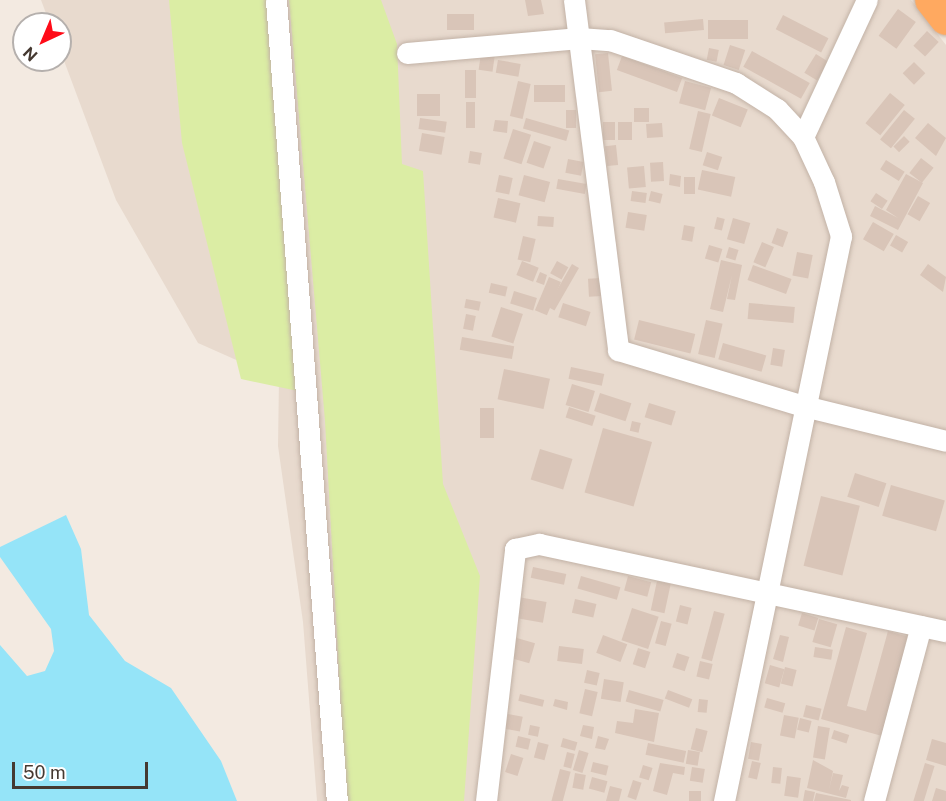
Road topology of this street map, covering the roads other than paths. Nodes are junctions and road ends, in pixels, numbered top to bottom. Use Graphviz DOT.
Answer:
graph roads {
  1 [pos="276,0"];
  2 [pos="574,0"];
  3 [pos="867,0"];
  4 [pos="931,0"];
  5 [pos="946,19"];
  6 [pos="579,38"];
  7 [pos="407,52"];
  8 [pos="803,137"];
  9 [pos="804,406"];
  10 [pos="946,441"];
  11 [pos="767,591"];
  12 [pos="921,626"];
  13 [pos="946,631"];
  14 [pos="337,801"];
  15 [pos="486,801"];
  16 [pos="724,801"];
  17 [pos="874,801"];
  1 -- 14 [label="street"];
  2 -- 6 [label="street"];
  3 -- 8 [label="street"];
  4 -- 5 [label="highway"];
  6 -- 7 [label="street"];
  6 -- 8 [label="street"];
  6 -- 9 [label="street"];
  8 -- 9 [label="street"];
  9 -- 10 [label="street"];
  9 -- 11 [label="street"];
  11 -- 12 [label="street"];
  11 -- 15 [label="street"];
  11 -- 16 [label="street"];
  12 -- 13 [label="street"];
  12 -- 17 [label="street"];
}
